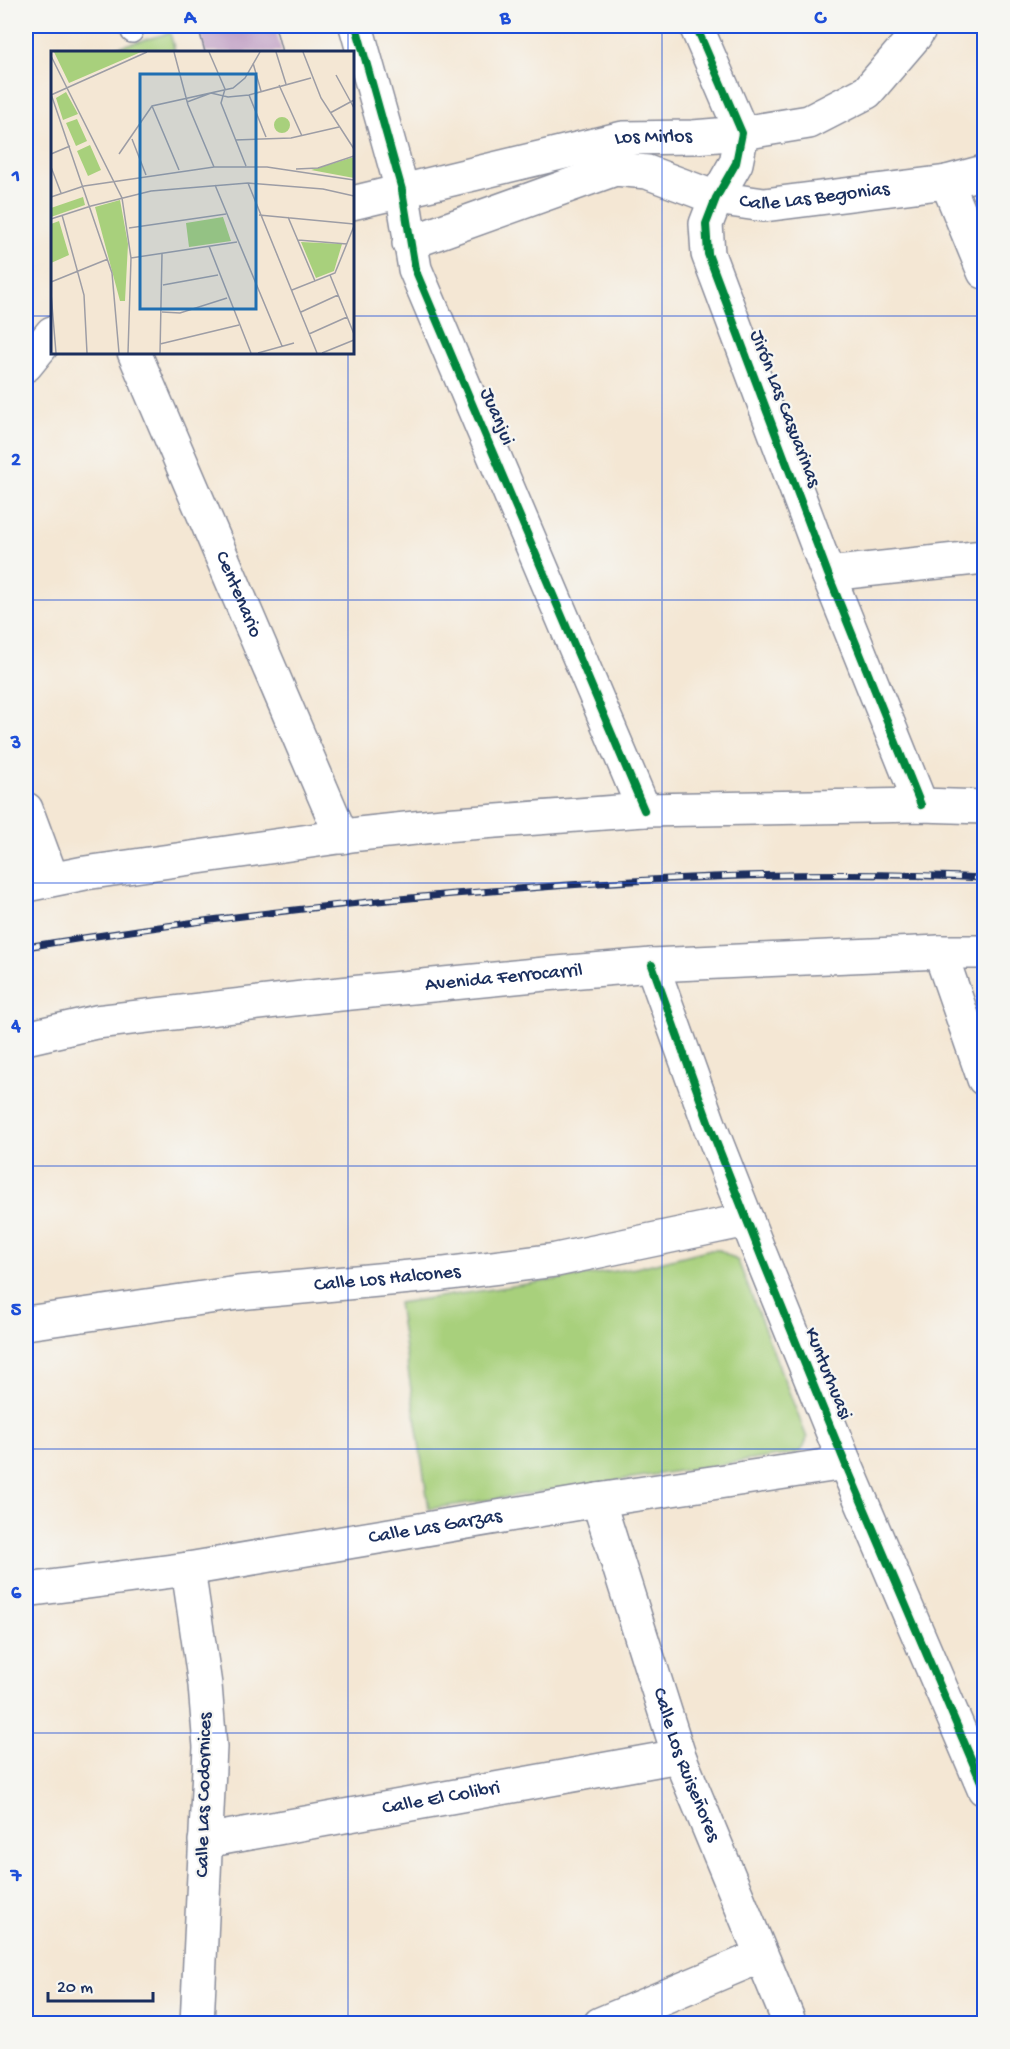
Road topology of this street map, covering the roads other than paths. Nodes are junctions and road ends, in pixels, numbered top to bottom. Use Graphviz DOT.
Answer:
graph roads {
  1 [pos="356,26"];
  2 [pos="696,26"];
  3 [pos="921,26"];
  4 [pos="742,133"];
  5 [pos="984,172"];
  6 [pos="947,182"];
  7 [pos="402,190"];
  8 [pos="717,198"];
  9 [pos="354,202"];
  10 [pos="410,243"];
  11 [pos="984,272"];
  12 [pos="51,334"];
  13 [pos="135,354"];
  14 [pos="26,365"];
  15 [pos="984,557"];
  16 [pos="828,574"];
  17 [pos="921,804"];
  18 [pos="984,807"];
  19 [pos="26,809"];
  20 [pos="644,810"];
  21 [pos="342,837"];
  22 [pos="39,882"];
  23 [pos="940,952"];
  24 [pos="984,952"];
  25 [pos="652,965"];
  26 [pos="26,1038"];
  27 [pos="984,1079"];
  28 [pos="747,1220"];
  29 [pos="26,1323"];
  30 [pos="845,1463"];
  31 [pos="598,1500"];
  32 [pos="188,1569"];
  33 [pos="26,1590"];
  34 [pos="679,1756"];
  35 [pos="984,1789"];
  36 [pos="205,1841"];
  37 [pos="761,1956"];
  38 [pos="197,2024"];
  39 [pos="600,2024"];
  40 [pos="790,2024"];
  1 -- 7 [label="street, Juanjui"];
  2 -- 4 [label="street"];
  3 -- 4 [label="street, Los Mirlos"];
  4 -- 7 [label="street, Los Mirlos"];
  4 -- 8 [label="street, Jirón Las Casuarinas"];
  5 -- 6 [label="street, Calle Las Begonias"];
  6 -- 8 [label="street, Calle Las Begonias"];
  6 -- 11 [label="street"];
  7 -- 9 [label="street, Los Mirlos"];
  7 -- 10 [label="street, Juanjui"];
  8 -- 10 [label="street, Calle Las Begonias"];
  8 -- 16 [label="street, Jirón Las Casuarinas"];
  10 -- 20 [label="street, Juanjui"];
  12 -- 14 [label="street"];
  13 -- 21 [label="street, Centenario"];
  15 -- 16 [label="street"];
  16 -- 17 [label="street, Jirón Las Casuarinas"];
  17 -- 18 [label="street"];
  17 -- 20 [label="street"];
  19 -- 22 [label="street"];
  20 -- 21 [label="street"];
  21 -- 22 [label="street"];
  23 -- 24 [label="street, Avenida Ferrocarril"];
  23 -- 25 [label="street, Avenida Ferrocarril"];
  23 -- 27 [label="street"];
  25 -- 26 [label="street, Avenida Ferrocarril"];
  25 -- 28 [label="street, Kunturhuasi"];
  28 -- 29 [label="street, Calle Los Halcones"];
  28 -- 30 [label="street, Kunturhuasi"];
  30 -- 31 [label="street, Calle Las Garzas"];
  30 -- 35 [label="street, Kunturhuasi"];
  31 -- 32 [label="street, Calle Las Garzas"];
  31 -- 34 [label="street, Calle Los Ruiseñores"];
  32 -- 33 [label="street, Calle Las Garzas"];
  32 -- 36 [label="street, Calle Las Codornices"];
  34 -- 36 [label="street, Calle El Colibri"];
  34 -- 37 [label="street, Calle Los Ruiseñores"];
  36 -- 38 [label="street, Calle Las Codornices"];
  37 -- 39 [label="street"];
  37 -- 40 [label="street, Calle Los Ruiseñores"];
}
